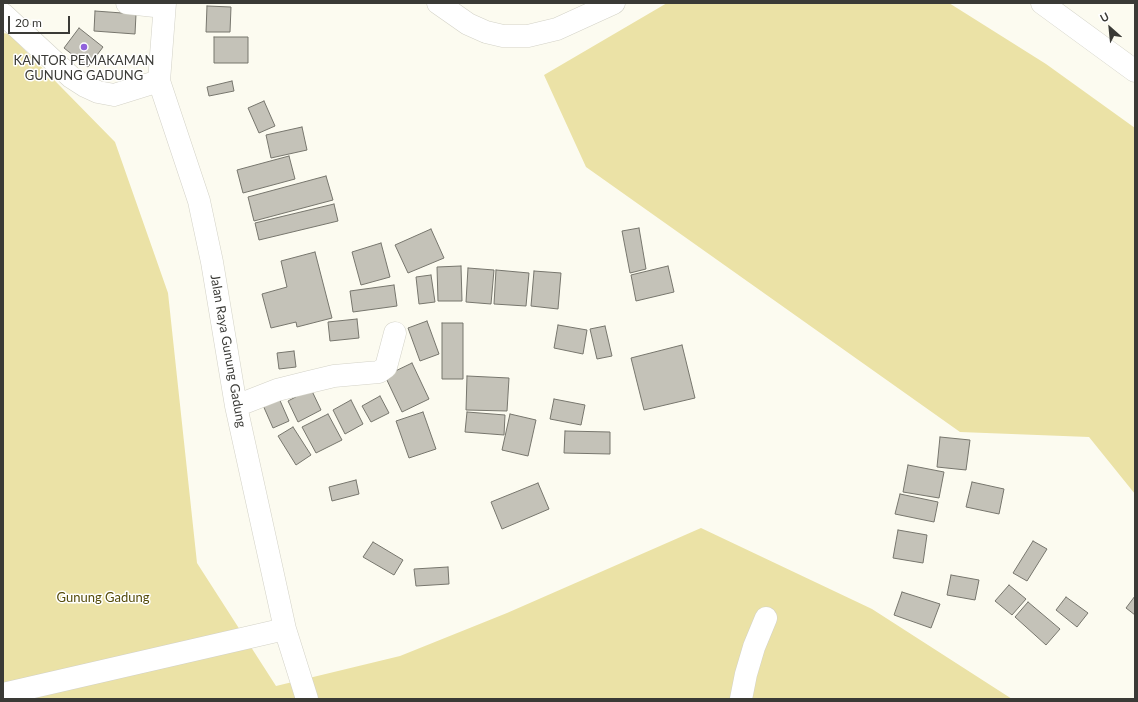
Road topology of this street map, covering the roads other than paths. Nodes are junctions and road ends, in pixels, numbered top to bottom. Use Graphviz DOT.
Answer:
graph roads {
  1 [pos="127,3"];
  2 [pos="438,3"];
  3 [pos="614,3"];
  4 [pos="1042,3"];
  5 [pos="165,5"];
  6 [pos="3,14"];
  7 [pos="1135,71"];
  8 [pos="159,81"];
  9 [pos="395,333"];
  10 [pos="236,406"];
  11 [pos="766,618"];
  12 [pos="285,628"];
  13 [pos="3,694"];
  14 [pos="307,699"];
  15 [pos="741,699"];
  1 -- 5 [label="street"];
  2 -- 3 [label="street"];
  4 -- 7 [label="street"];
  5 -- 8 [label="street, Jalan Raya Gunung Gadung"];
  6 -- 8 [label="street"];
  8 -- 10 [label="street, Jalan Raya Gunung Gadung"];
  9 -- 10 [label="street"];
  10 -- 12 [label="street, Jalan Raya Gunung Gadung"];
  11 -- 15 [label="street"];
  12 -- 13 [label="street"];
  12 -- 14 [label="street, Jalan Raya Gunung Gadung"];
}
